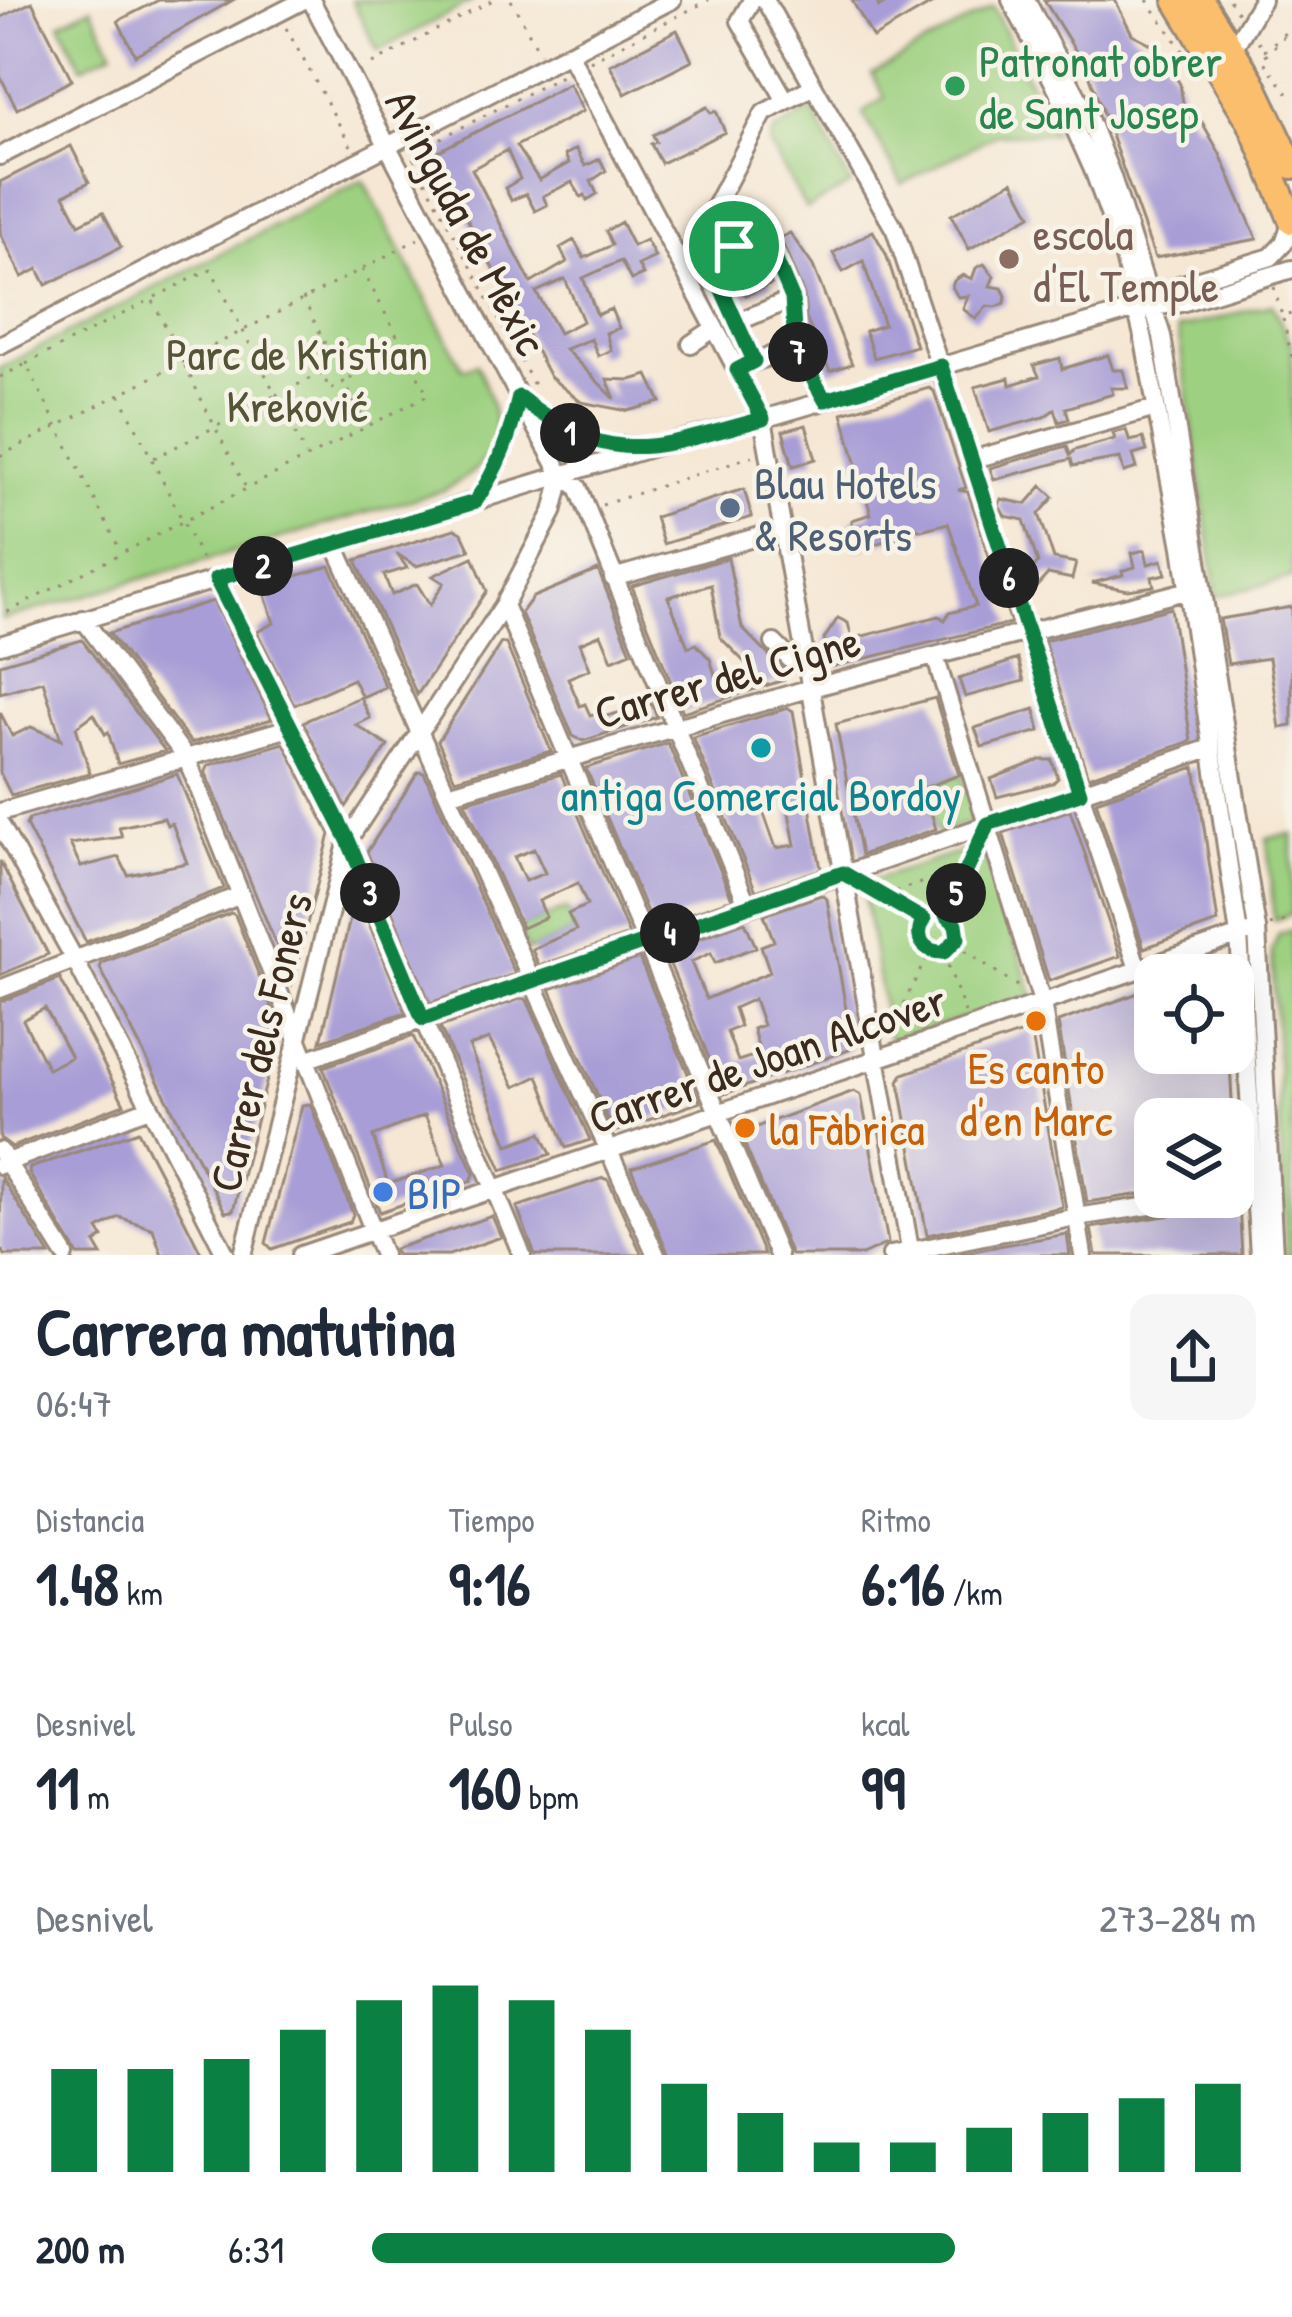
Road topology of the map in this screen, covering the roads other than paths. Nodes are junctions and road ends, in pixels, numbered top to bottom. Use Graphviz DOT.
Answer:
graph roads {
  1 [pos="307,0"];
  2 [pos="672,0"];
  3 [pos="752,0"];
  4 [pos="765,0"];
  5 [pos="1010,0"];
  6 [pos="1027,0"];
  7 [pos="1176,0"];
  8 [pos="1201,0"];
  9 [pos="1262,0"];
  10 [pos="1233,49"];
  11 [pos="569,53"];
  12 [pos="1227,80"];
  13 [pos="812,87"];
  14 [pos="786,100"];
  15 [pos="387,147"];
  16 [pos="0,156"];
  17 [pos="1292,166"];
  18 [pos="1292,220"];
  19 [pos="682,267"];
  20 [pos="1292,269"];
  21 [pos="792,298"];
  22 [pos="1145,306"];
  23 [pos="732,315"];
  24 [pos="712,323"];
  25 [pos="691,344"];
  26 [pos="0,345"];
  27 [pos="795,347"];
  28 [pos="746,365"];
  29 [pos="941,366"];
  30 [pos="519,397"];
  31 [pos="825,400"];
  32 [pos="1156,408"];
  33 [pos="763,419"];
  34 [pos="657,446"];
  35 [pos="971,460"];
  36 [pos="562,476"];
  37 [pos="475,502"];
  38 [pos="781,530"];
  39 [pos="335,545"];
  40 [pos="613,578"];
  41 [pos="216,579"];
  42 [pos="1186,591"];
  43 [pos="504,605"];
  44 [pos="83,619"];
  45 [pos="1026,632"];
  46 [pos="774,643"];
  47 [pos="0,645"];
  48 [pos="935,656"];
  49 [pos="807,665"];
  50 [pos="812,688"];
  51 [pos="289,728"];
  52 [pos="676,728"];
  53 [pos="420,732"];
  54 [pos="1210,748"];
  55 [pos="568,758"];
  56 [pos="188,759"];
  57 [pos="1080,793"];
  58 [pos="448,794"];
  59 [pos="0,812"];
  60 [pos="0,824"];
  61 [pos="988,824"];
  62 [pos="348,840"];
  63 [pos="843,873"];
  64 [pos="241,896"];
  65 [pos="748,906"];
  66 [pos="1248,932"];
  67 [pos="646,942"];
  68 [pos="1183,954"];
  69 [pos="1134,957"];
  70 [pos="76,960"];
  71 [pos="1134,970"];
  72 [pos="532,981"];
  73 [pos="0,989"];
  74 [pos="1042,1002"];
  75 [pos="423,1019"];
  76 [pos="297,1042"];
  77 [pos="876,1059"];
  78 [pos="304,1060"];
  79 [pos="149,1108"];
  80 [pos="718,1113"];
  81 [pos="609,1150"];
  82 [pos="3,1159"];
  83 [pos="493,1190"];
  84 [pos="1256,1190"];
  85 [pos="1134,1208"];
  86 [pos="1076,1217"];
  87 [pos="373,1231"];
  88 [pos="904,1253"];
  89 [pos="65,1255"];
  90 [pos="226,1255"];
  91 [pos="243,1255"];
  92 [pos="302,1255"];
  93 [pos="383,1255"];
  94 [pos="522,1255"];
  95 [pos="656,1255"];
  96 [pos="778,1255"];
  97 [pos="1083,1255"];
  98 [pos="1259,1255"];
  99 [pos="1274,1255"];
  1 -- 15 [label="street, Avinguda de Mèxic"];
  1 -- 16 [label="street"];
  2 -- 11 [label="street"];
  3 -- 14 [label="street"];
  4 -- 13 [label="street"];
  5 -- 22 [label="street"];
  6 -- 22 [label="street"];
  7 -- 12 [label="highway"];
  8 -- 10 [label="highway"];
  9 -- 10 [label="street"];
  10 -- 12 [label="street"];
  10 -- 17 [label="highway"];
  11 -- 15 [label="street"];
  11 -- 19 [label="street"];
  12 -- 18 [label="highway"];
  13 -- 14 [label="street"];
  13 -- 29 [label="street"];
  14 -- 19 [label="street"];
  15 -- 26 [label="street"];
  15 -- 30 [label="street, Avinguda de Mèxic"];
  18 -- 22 [label="street"];
  19 -- 24 [label="street"];
  20 -- 22 [label="street"];
  21 -- 23 [label="street"];
  21 -- 23 [label="street"];
  21 -- 27 [label="street"];
  22 -- 29 [label="street"];
  22 -- 32 [label="street"];
  22 -- 66 [label="street"];
  23 -- 24 [label="street"];
  23 -- 28 [label="street"];
  24 -- 25 [label="street"];
  24 -- 28 [label="street"];
  27 -- 28 [label="street"];
  27 -- 31 [label="street"];
  28 -- 33 [label="street"];
  29 -- 31 [label="street"];
  29 -- 35 [label="street"];
  30 -- 34 [label="street"];
  30 -- 36 [label="street, Avinguda de Mèxic"];
  30 -- 37 [label="street"];
  31 -- 33 [label="street"];
  32 -- 35 [label="street"];
  32 -- 42 [label="street"];
  33 -- 34 [label="street"];
  33 -- 38 [label="street"];
  34 -- 36 [label="street"];
  35 -- 45 [label="street"];
  36 -- 37 [label="street"];
  36 -- 40 [label="street, Avinguda de Mèxic"];
  36 -- 43 [label="street, Carrer dels Foners"];
  37 -- 39 [label="street"];
  38 -- 40 [label="street"];
  38 -- 49 [label="street"];
  39 -- 41 [label="street"];
  39 -- 53 [label="street"];
  40 -- 52 [label="street, Avinguda de Mèxic"];
  41 -- 44 [label="street"];
  41 -- 51 [label="street"];
  42 -- 45 [label="street, Carrer del Cigne"];
  42 -- 54 [label="street"];
  43 -- 53 [label="street, Carrer dels Foners"];
  43 -- 55 [label="street"];
  44 -- 47 [label="street"];
  44 -- 56 [label="street"];
  45 -- 48 [label="street, Carrer del Cigne"];
  45 -- 57 [label="street"];
  46 -- 49 [label="street"];
  48 -- 50 [label="street, Carrer del Cigne"];
  48 -- 61 [label="street"];
  49 -- 50 [label="street"];
  50 -- 52 [label="street, Carrer del Cigne"];
  50 -- 63 [label="street"];
  51 -- 56 [label="street"];
  51 -- 62 [label="street"];
  52 -- 55 [label="street, Carrer del Cigne"];
  52 -- 65 [label="street, Avinguda de Mèxic"];
  53 -- 58 [label="street"];
  53 -- 62 [label="street, Carrer dels Foners"];
  54 -- 57 [label="street"];
  54 -- 66 [label="street"];
  55 -- 58 [label="street, Carrer del Cigne"];
  55 -- 67 [label="street"];
  56 -- 59 [label="street"];
  56 -- 64 [label="street"];
  57 -- 61 [label="street"];
  57 -- 69 [label="street"];
  58 -- 72 [label="street"];
  60 -- 70 [label="street"];
  61 -- 63 [label="street"];
  61 -- 74 [label="street"];
  62 -- 75 [label="street"];
  62 -- 76 [label="street, Carrer dels Foners"];
  63 -- 65 [label="street"];
  63 -- 77 [label="street"];
  64 -- 70 [label="street"];
  64 -- 76 [label="street"];
  65 -- 67 [label="street"];
  66 -- 68 [label="street, Carrer de Joan Alcover"];
  66 -- 84 [label="street"];
  66 -- 99 [label="street"];
  67 -- 72 [label="street"];
  67 -- 80 [label="street"];
  70 -- 73 [label="street"];
  70 -- 79 [label="street"];
  71 -- 74 [label="street, Carrer de Joan Alcover"];
  72 -- 75 [label="street"];
  72 -- 81 [label="street"];
  74 -- 77 [label="street, Carrer de Joan Alcover"];
  74 -- 86 [label="street"];
  75 -- 78 [label="street"];
  75 -- 83 [label="street"];
  76 -- 78 [label="street"];
  76 -- 91 [label="street, Carrer dels Foners"];
  77 -- 80 [label="street, Carrer de Joan Alcover"];
  77 -- 88 [label="street"];
  78 -- 87 [label="street"];
  79 -- 82 [label="street"];
  79 -- 90 [label="street"];
  80 -- 81 [label="street, Carrer de Joan Alcover"];
  80 -- 96 [label="street"];
  81 -- 83 [label="street, Carrer de Joan Alcover"];
  81 -- 95 [label="street"];
  82 -- 89 [label="street"];
  83 -- 87 [label="street, Carrer de Joan Alcover"];
  83 -- 94 [label="street"];
  84 -- 98 [label="street"];
  85 -- 86 [label="street"];
  86 -- 88 [label="street"];
  86 -- 97 [label="street"];
  87 -- 92 [label="street, Carrer de Joan Alcover"];
  87 -- 93 [label="street"];
}
